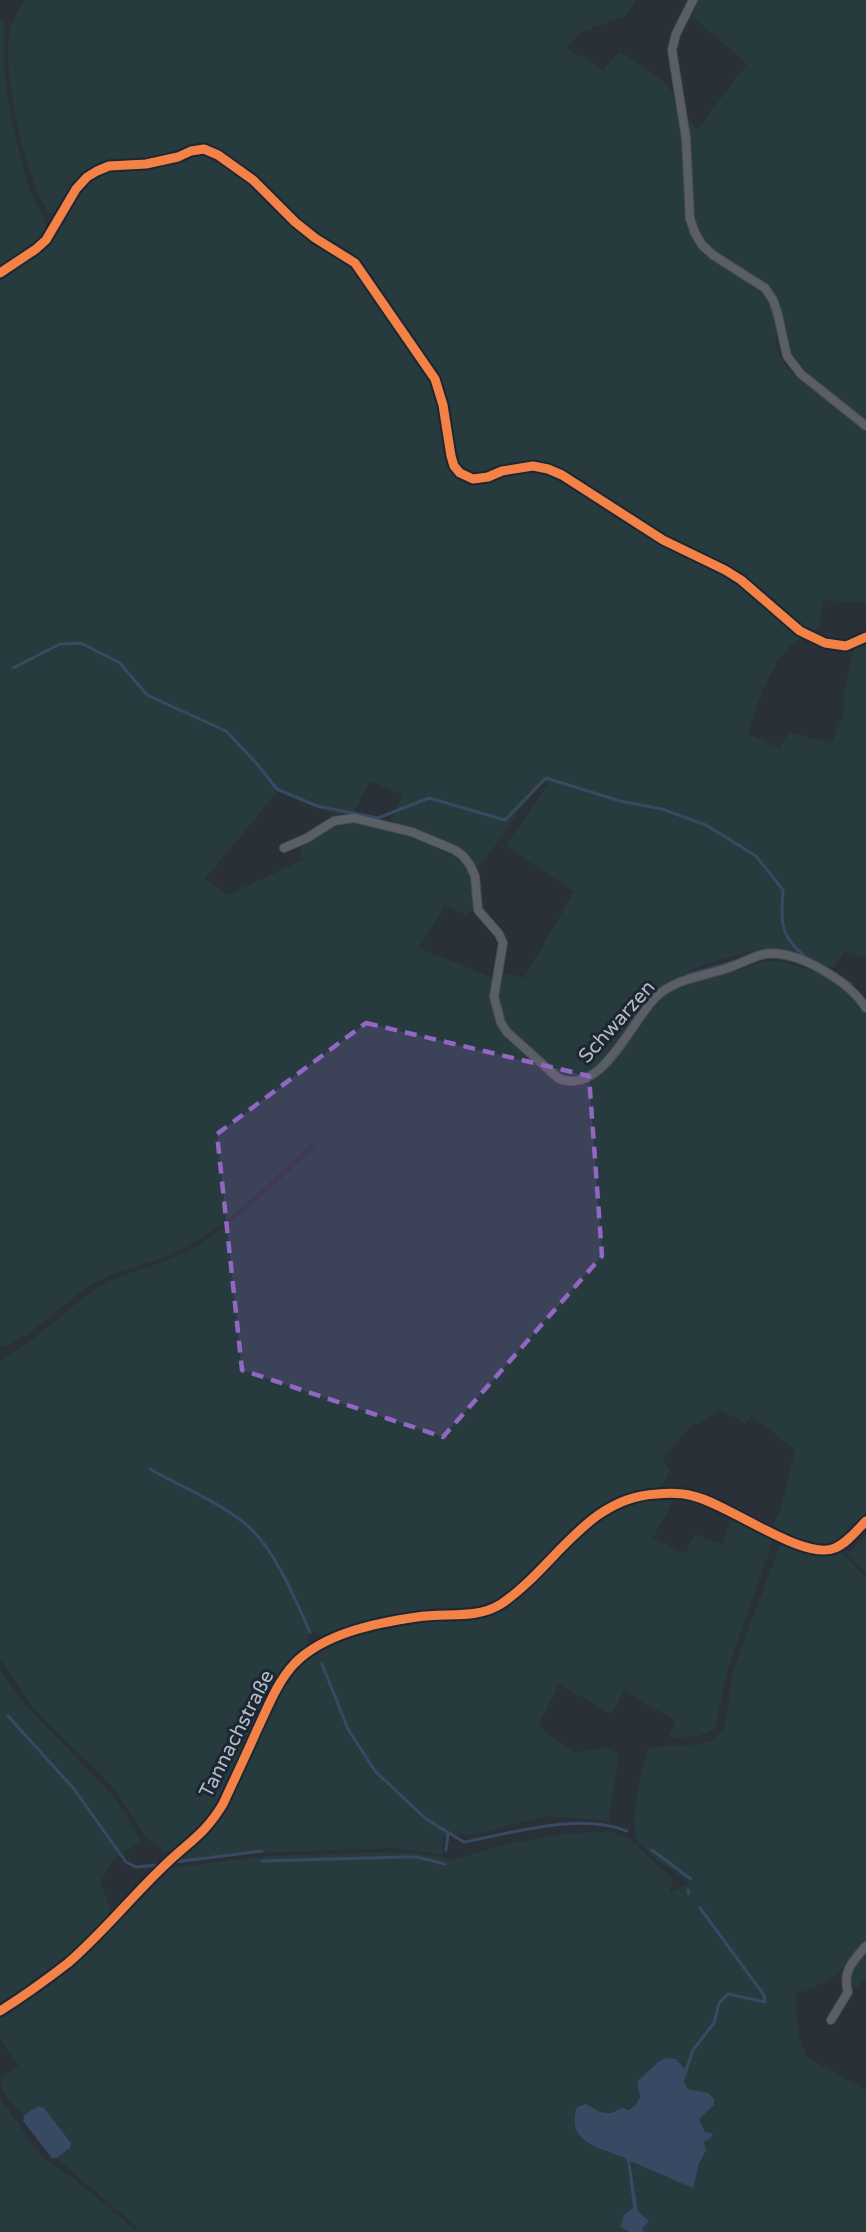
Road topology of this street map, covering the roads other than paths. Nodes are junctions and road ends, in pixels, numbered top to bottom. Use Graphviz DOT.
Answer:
graph roads {
  1 [pos="693,0"];
  2 [pos="0,273"];
  3 [pos="866,426"];
  4 [pos="866,637"];
  5 [pos="284,848"];
  6 [pos="866,1008"];
  7 [pos="866,1521"];
  8 [pos="866,1946"];
  9 [pos="0,2011"];
  10 [pos="831,2020"];
  1 -- 3 [label="street"];
  2 -- 4 [label="street"];
  5 -- 6 [label="street, Schwarzen"];
  7 -- 9 [label="street, Tannachstraße"];
  8 -- 10 [label="street"];
}
